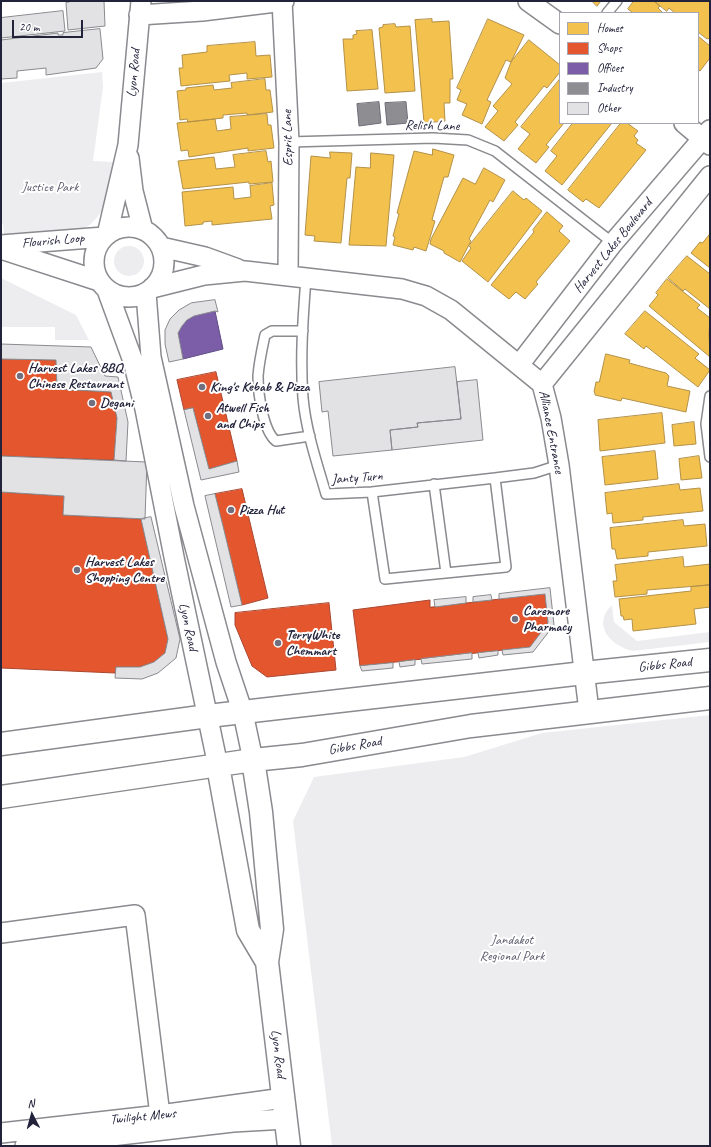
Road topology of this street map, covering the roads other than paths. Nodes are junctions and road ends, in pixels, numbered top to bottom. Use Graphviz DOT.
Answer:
graph roads {
  1 [pos="283,1"];
  2 [pos="528,1"];
  3 [pos="617,1"];
  4 [pos="140,8"];
  5 [pos="608,12"];
  6 [pos="559,23"];
  7 [pos="686,124"];
  8 [pos="708,138"];
  9 [pos="289,142"];
  10 [pos="128,145"];
  11 [pos="710,176"];
  12 [pos="143,230"];
  13 [pos="105,236"];
  14 [pos="614,243"];
  15 [pos="1,246"];
  16 [pos="160,247"];
  17 [pos="1,249"];
  18 [pos="245,271"];
  19 [pos="297,277"];
  20 [pos="103,286"];
  21 [pos="149,291"];
  22 [pos="303,330"];
  23 [pos="519,365"];
  24 [pos="542,384"];
  25 [pos="710,396"];
  26 [pos="310,436"];
  27 [pos="710,456"];
  28 [pos="559,465"];
  29 [pos="495,478"];
  30 [pos="434,484"];
  31 [pos="372,492"];
  32 [pos="446,573"];
  33 [pos="710,660"];
  34 [pos="584,673"];
  35 [pos="710,698"];
  36 [pos="589,711"];
  37 [pos="243,713"];
  38 [pos="208,716"];
  39 [pos="1,744"];
  40 [pos="253,760"];
  41 [pos="218,766"];
  42 [pos="1,797"];
  43 [pos="1,933"];
  44 [pos="266,962"];
  45 [pos="284,1098"];
  46 [pos="160,1115"];
  47 [pos="286,1119"];
  48 [pos="134,1132"];
  49 [pos="1,1133"];
  50 [pos="25,1146"];
  51 [pos="289,1146"];
  1 -- 4 [label="street"];
  1 -- 9 [label="street, Esprit Lane"];
  2 -- 6 [label="street"];
  3 -- 5 [label="lane"];
  4 -- 10 [label="street, Lyon Road"];
  7 -- 8 [label="street"];
  8 -- 14 [label="street, Harvest Lakes Boulevard"];
  9 -- 14 [label="lane, Relish Lane"];
  9 -- 19 [label="street, Esprit Lane"];
  10 -- 12 [label="street, Lyon Road"];
  10 -- 13 [label="street, Lyon Road"];
  11 -- 24 [label="street"];
  12 -- 13 [label="street"];
  12 -- 16 [label="street"];
  13 -- 15 [label="street, Flourish Loop"];
  13 -- 20 [label="street"];
  14 -- 23 [label="street, Harvest Lakes Boulevard"];
  16 -- 18 [label="street, Alliance Entrance"];
  16 -- 21 [label="street"];
  17 -- 20 [label="street, Flourish Loop"];
  18 -- 19 [label="street, Alliance Entrance"];
  18 -- 21 [label="street, Alliance Entrance"];
  19 -- 22 [label="lane, Janty Turn"];
  19 -- 23 [label="street, Alliance Entrance"];
  20 -- 21 [label="street"];
  20 -- 38 [label="street, Lyon Road"];
  21 -- 37 [label="street, Lyon Road"];
  22 -- 26 [label="lane, Janty Turn"];
  22 -- 26 [label="lane"];
  23 -- 24 [label="street, Alliance Entrance"];
  24 -- 28 [label="street, Alliance Entrance"];
  25 -- 27 [label="lane"];
  26 -- 31 [label="lane, Janty Turn"];
  28 -- 29 [label="lane, Janty Turn"];
  28 -- 34 [label="street, Alliance Entrance"];
  29 -- 30 [label="lane, Janty Turn"];
  29 -- 32 [label="lane"];
  30 -- 31 [label="lane, Janty Turn"];
  30 -- 32 [label="lane"];
  31 -- 32 [label="lane"];
  33 -- 34 [label="main road, Gibbs Road"];
  34 -- 36 [label="street, Alliance Entrance"];
  34 -- 37 [label="main road, Gibbs Road"];
  35 -- 36 [label="main road, Gibbs Road"];
  36 -- 40 [label="main road, Gibbs Road"];
  37 -- 38 [label="main road, Gibbs Road"];
  37 -- 40 [label="street, Lyon Road"];
  38 -- 39 [label="main road, Gibbs Road"];
  38 -- 41 [label="street, Lyon Road"];
  40 -- 41 [label="main road, Gibbs Road"];
  40 -- 44 [label="main road, Lyon Road"];
  41 -- 42 [label="main road, Gibbs Road"];
  41 -- 44 [label="main road, Lyon Road"];
  43 -- 46 [label="street"];
  44 -- 45 [label="main road, Lyon Road"];
  45 -- 46 [label="street, Twilight Mews"];
  45 -- 47 [label="main road, Lyon Road"];
  46 -- 48 [label="street, Twilight Mews"];
  47 -- 48 [label="street, Twilight Mews"];
  47 -- 51 [label="main road, Lyon Road"];
  48 -- 49 [label="street, Twilight Mews"];
  48 -- 50 [label="street, Twilight Mews"];
}
